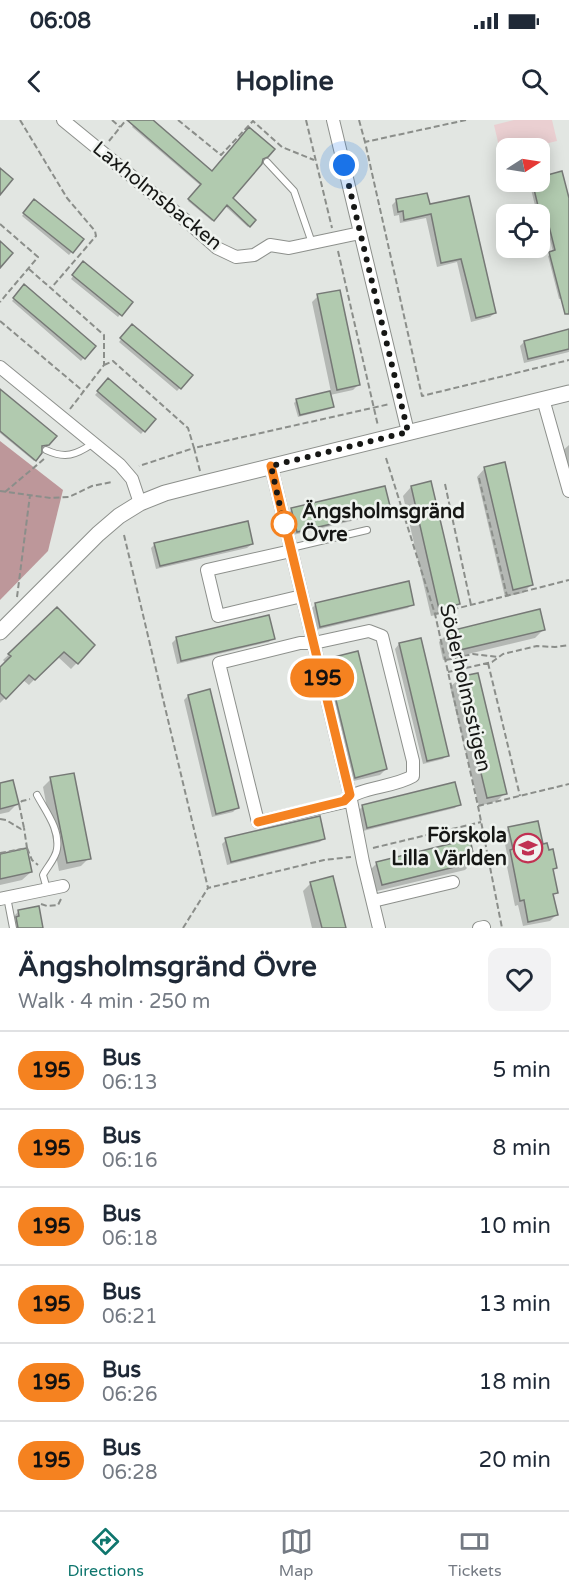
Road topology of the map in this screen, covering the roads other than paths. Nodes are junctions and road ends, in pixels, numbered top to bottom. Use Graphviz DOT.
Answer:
graph roads {
  1 [pos="63,120"];
  2 [pos="333,120"];
  3 [pos="267,162"];
  4 [pos="360,233"];
  5 [pos="312,243"];
  6 [pos="0,367"];
  7 [pos="569,393"];
  8 [pos="543,399"];
  9 [pos="408,432"];
  10 [pos="92,444"];
  11 [pos="49,451"];
  12 [pos="271,466"];
  13 [pos="569,491"];
  14 [pos="140,503"];
  15 [pos="367,530"];
  16 [pos="290,550"];
  17 [pos="302,596"];
  18 [pos="0,632"];
  19 [pos="314,643"];
  20 [pos="37,795"];
  21 [pos="350,795"];
  22 [pos="453,882"];
  23 [pos="63,885"];
  24 [pos="47,889"];
  25 [pos="4,898"];
  26 [pos="373,901"];
  27 [pos="13,928"];
  28 [pos="379,928"];
  1 -- 5 [label="street, Laxholmsbacken"];
  2 -- 4 [label="street"];
  3 -- 5 [label="lane"];
  4 -- 5 [label="street, Laxholmsbacken"];
  4 -- 9 [label="street"];
  6 -- 10 [label="street"];
  7 -- 8 [label="street"];
  8 -- 9 [label="street"];
  8 -- 13 [label="street"];
  9 -- 12 [label="street"];
  10 -- 11 [label="lane"];
  10 -- 14 [label="street"];
  12 -- 14 [label="street"];
  12 -- 16 [label="street"];
  14 -- 18 [label="street"];
  15 -- 16 [label="lane"];
  16 -- 17 [label="street"];
  16 -- 17 [label="street"];
  17 -- 19 [label="street"];
  19 -- 21 [label="street"];
  19 -- 21 [label="street"];
  19 -- 21 [label="street"];
  20 -- 24 [label="lane"];
  21 -- 26 [label="street"];
  22 -- 26 [label="street"];
  23 -- 24 [label="street"];
  24 -- 25 [label="street"];
  25 -- 27 [label="lane"];
  26 -- 28 [label="street"];
}
